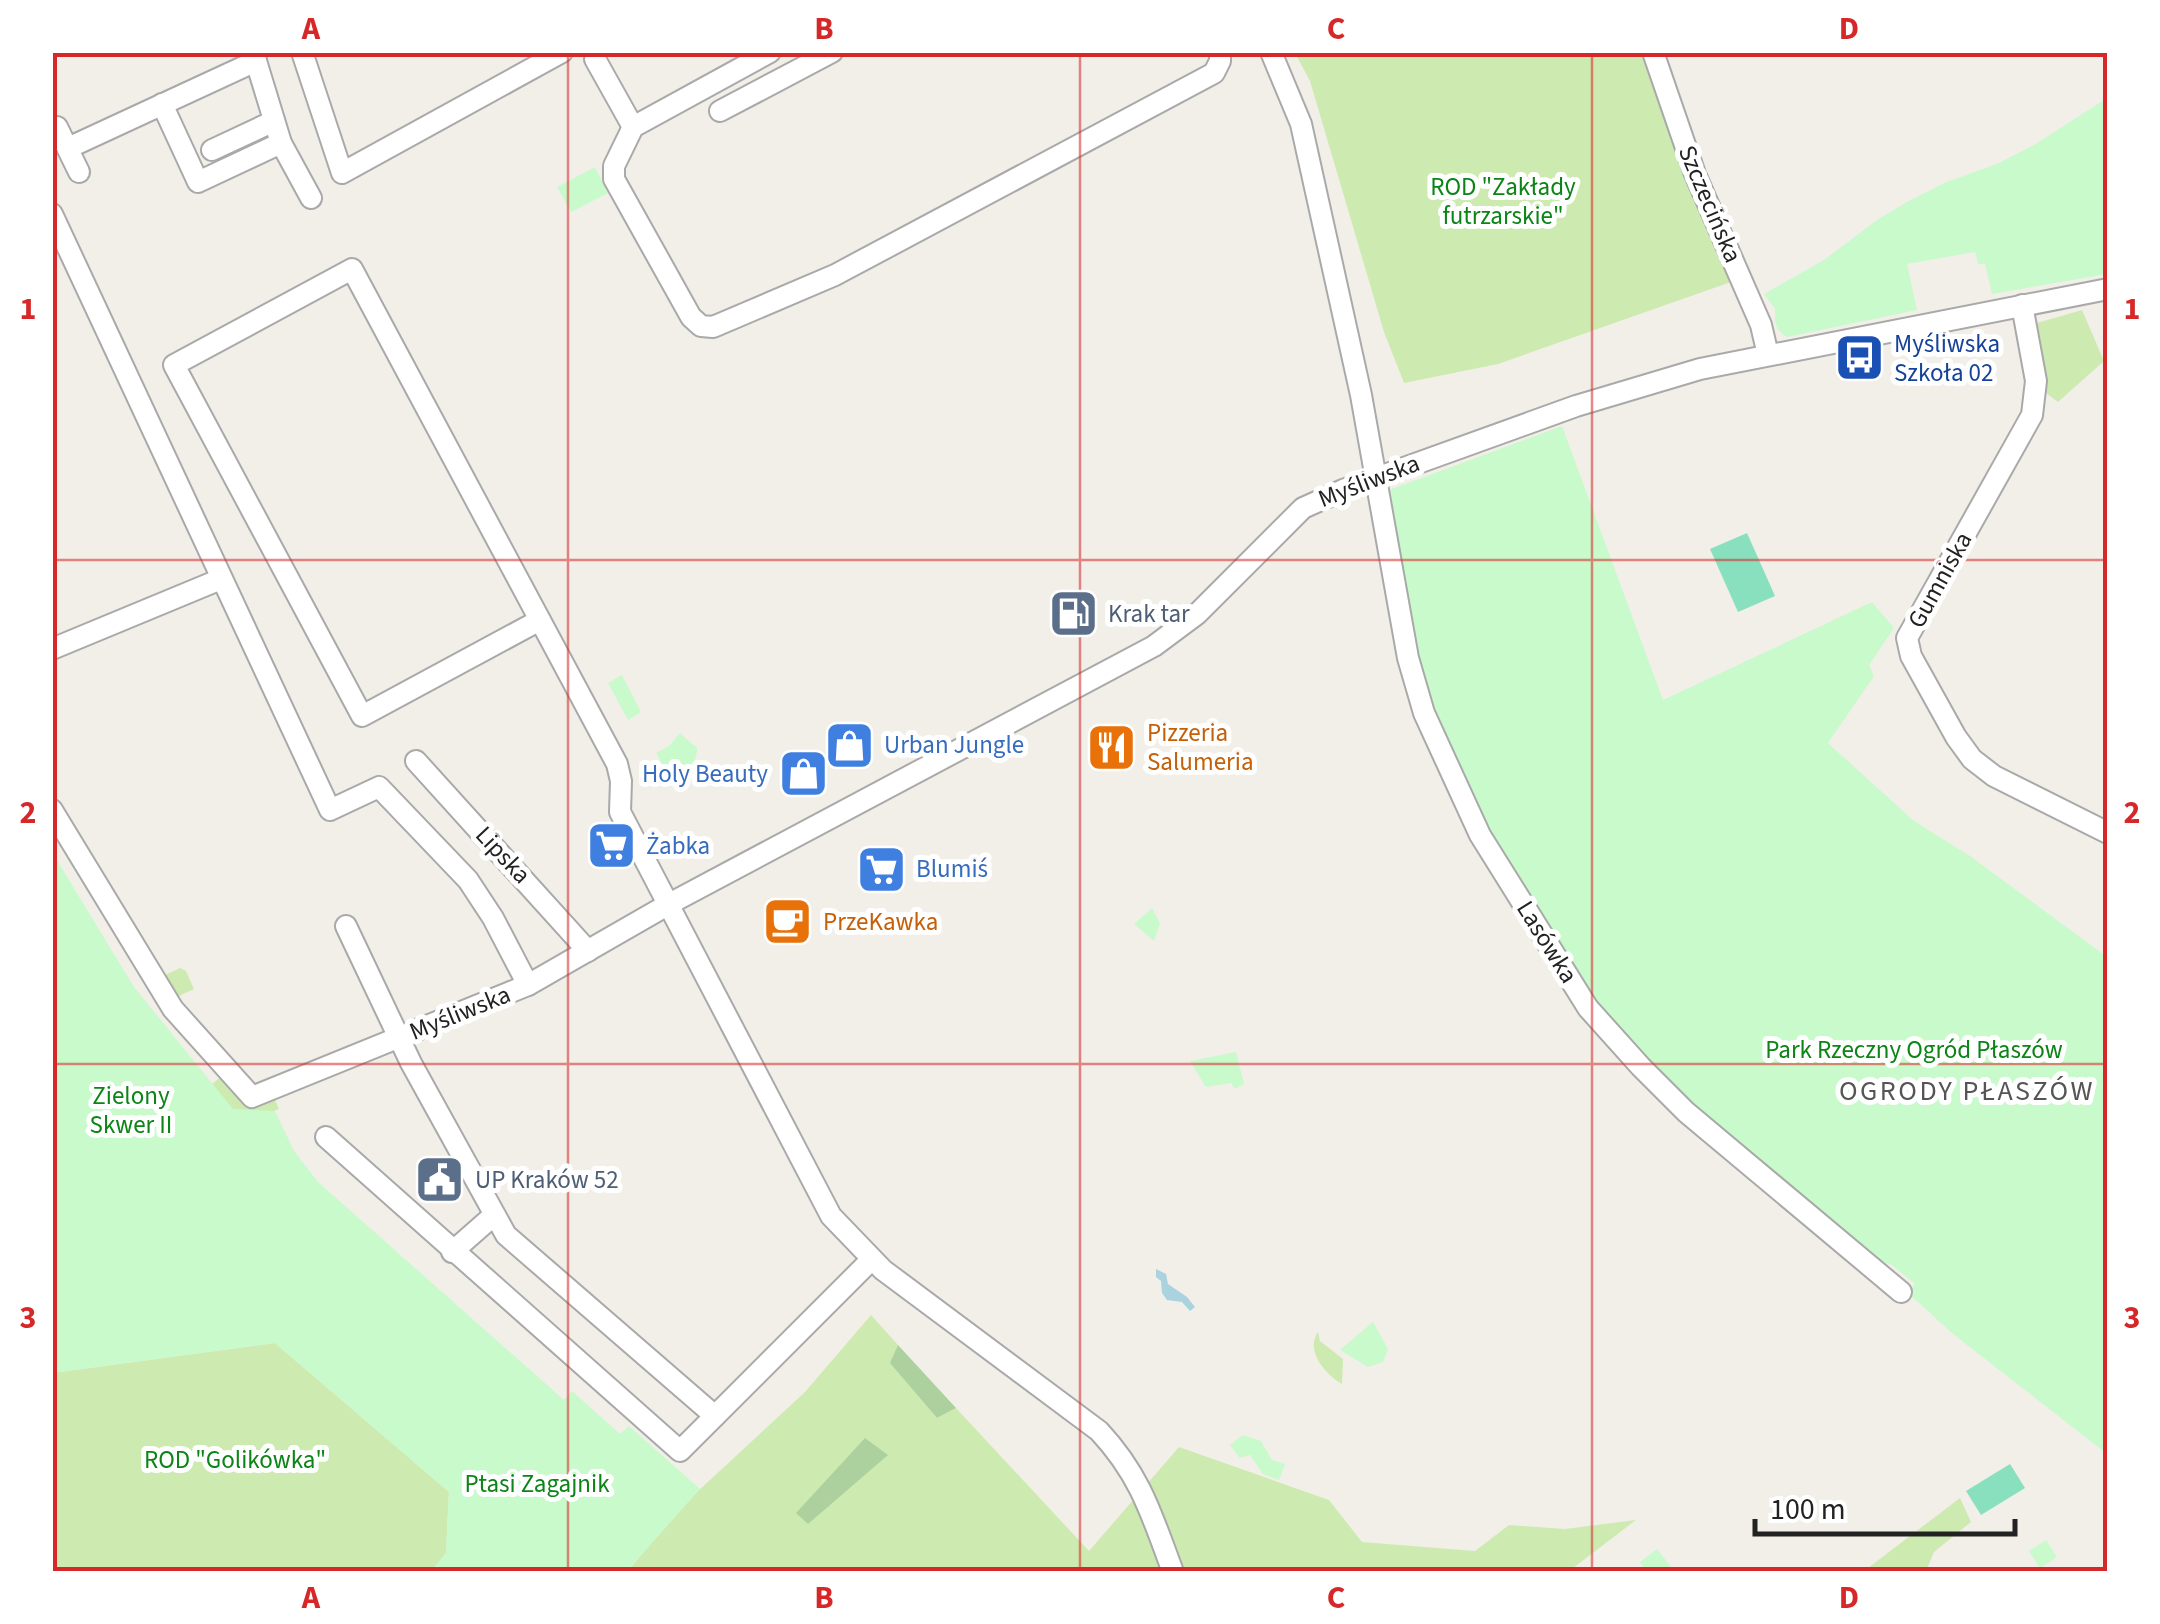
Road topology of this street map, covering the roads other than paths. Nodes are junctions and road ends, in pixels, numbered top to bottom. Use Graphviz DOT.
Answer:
graph roads {
  1 [pos="302,52"];
  2 [pos="564,52"];
  3 [pos="770,52"];
  4 [pos="832,52"];
  5 [pos="1220,52"];
  6 [pos="1271,52"];
  7 [pos="1653,52"];
  8 [pos="598,56"];
  9 [pos="254,57"];
  10 [pos="801,60"];
  11 [pos="162,104"];
  12 [pos="720,112"];
  13 [pos="274,121"];
  14 [pos="57,127"];
  15 [pos="632,127"];
  16 [pos="281,143"];
  17 [pos="68,148"];
  18 [pos="212,150"];
  19 [pos="79,172"];
  20 [pos="311,198"];
  21 [pos="52,214"];
  22 [pos="2108,289"];
  23 [pos="2022,305"];
  24 [pos="1768,356"];
  25 [pos="1377,478"];
  26 [pos="221,579"];
  27 [pos="540,620"];
  28 [pos="52,649"];
  29 [pos="416,761"];
  30 [pos="52,810"];
  31 [pos="2108,833"];
  32 [pos="670,904"];
  33 [pos="346,926"];
  34 [pos="588,951"];
  35 [pos="528,985"];
  36 [pos="398,1038"];
  37 [pos="326,1137"];
  38 [pos="494,1216"];
  39 [pos="452,1252"];
  40 [pos="871,1260"];
  41 [pos="1902,1292"];
  42 [pos="715,1416"];
  43 [pos="1173,1572"];
  1 -- 2 [label="street"];
  2 -- 8 [label="street"];
  3 -- 15 [label="street"];
  4 -- 10 [label="street"];
  5 -- 15 [label="street"];
  6 -- 25 [label="street, Lasówka"];
  7 -- 24 [label="street, Szczecińska"];
  8 -- 15 [label="street"];
  9 -- 11 [label="street"];
  9 -- 13 [label="street"];
  10 -- 12 [label="street"];
  11 -- 16 [label="street"];
  11 -- 17 [label="street"];
  13 -- 16 [label="street"];
  13 -- 18 [label="street"];
  14 -- 17 [label="street"];
  16 -- 20 [label="street"];
  17 -- 19 [label="street"];
  21 -- 26 [label="street"];
  22 -- 23 [label="street, Myśliwska"];
  23 -- 24 [label="street, Myśliwska"];
  23 -- 31 [label="street, Gumniska"];
  24 -- 25 [label="street, Myśliwska"];
  25 -- 32 [label="street, Myśliwska"];
  25 -- 41 [label="street, Lasówka"];
  26 -- 28 [label="street"];
  26 -- 35 [label="street"];
  27 -- 27 [label="street"];
  27 -- 32 [label="street"];
  29 -- 34 [label="street, Lipska"];
  30 -- 36 [label="street, Myśliwska"];
  32 -- 34 [label="street, Myśliwska"];
  32 -- 40 [label="street"];
  33 -- 36 [label="street"];
  34 -- 35 [label="street, Myśliwska"];
  35 -- 36 [label="street, Myśliwska"];
  36 -- 38 [label="street"];
  37 -- 39 [label="street"];
  38 -- 39 [label="street"];
  38 -- 42 [label="street"];
  39 -- 42 [label="street"];
  40 -- 42 [label="street"];
  40 -- 43 [label="street"];
}
